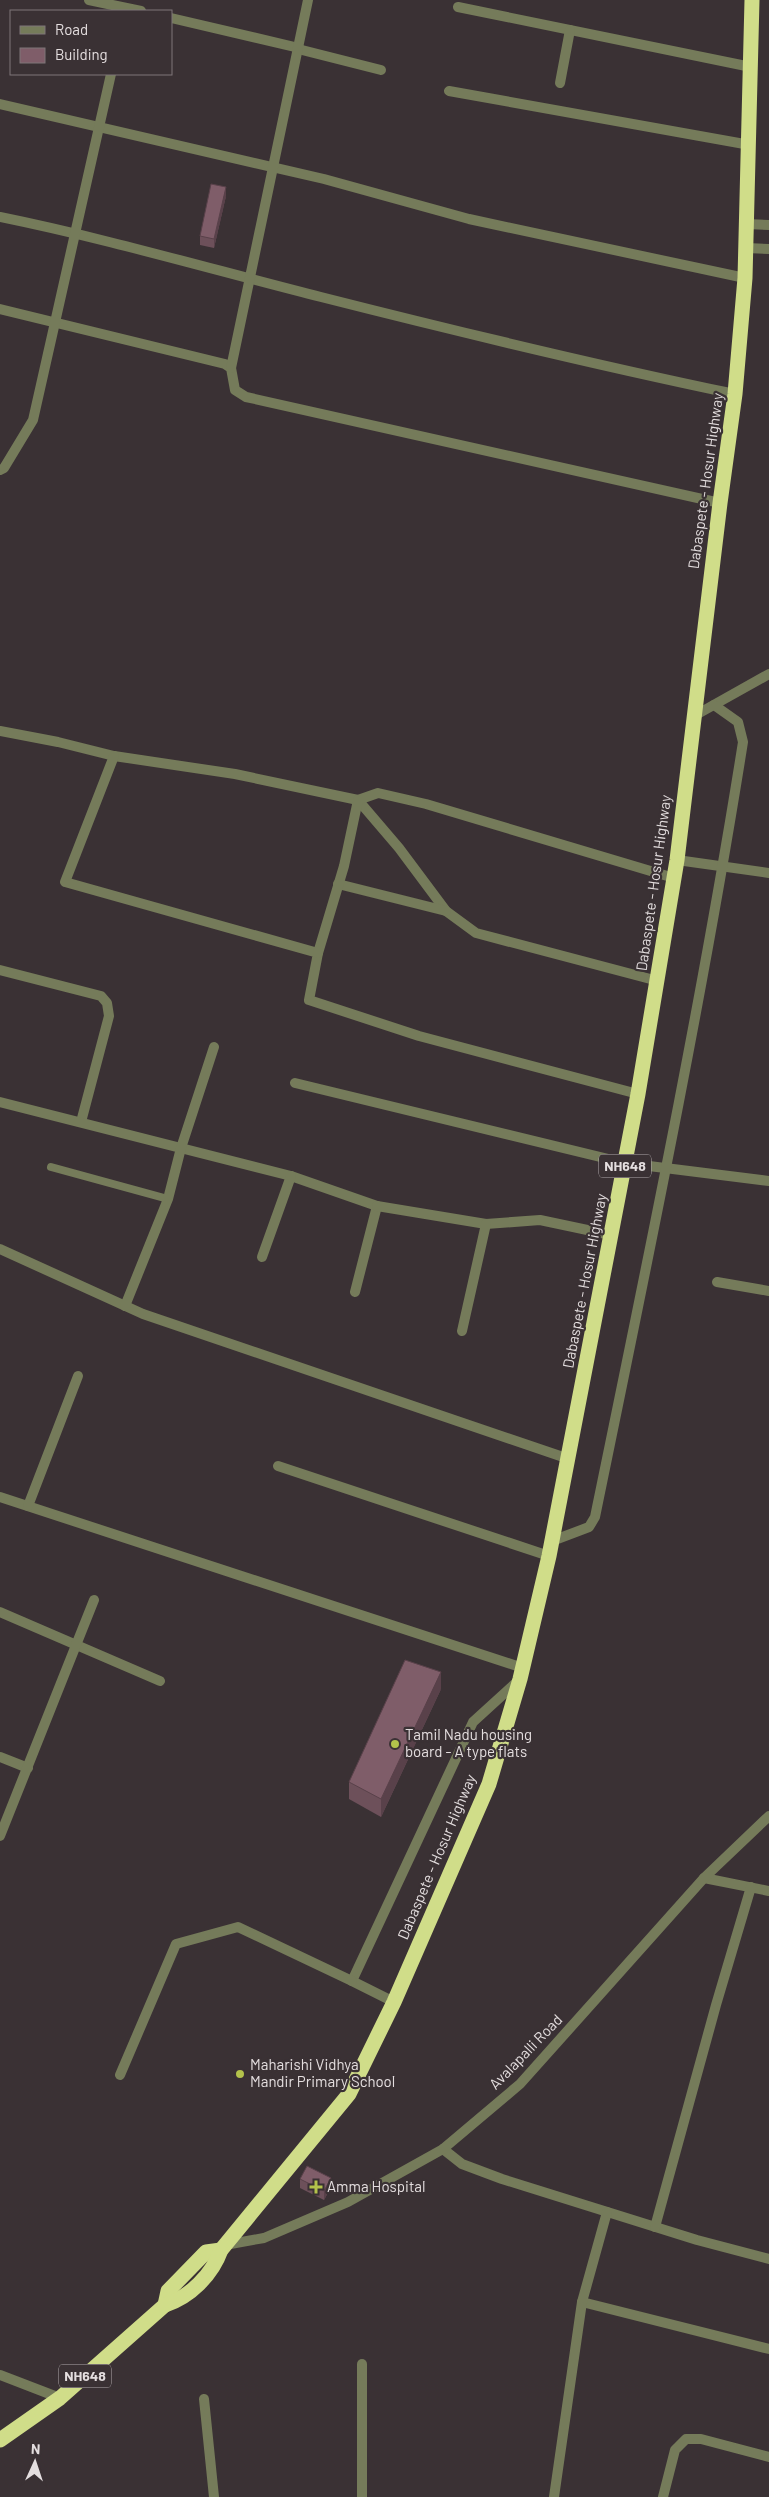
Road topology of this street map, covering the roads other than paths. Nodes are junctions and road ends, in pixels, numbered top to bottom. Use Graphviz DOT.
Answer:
graph roads {
  1 [pos="89,0"];
  2 [pos="308,0"];
  3 [pos="752,0"];
  4 [pos="125,6"];
  5 [pos="458,8"];
  6 [pos="138,10"];
  7 [pos="172,18"];
  8 [pos="570,30"];
  9 [pos="298,49"];
  10 [pos="751,67"];
  11 [pos="381,70"];
  12 [pos="111,75"];
  13 [pos="560,83"];
  14 [pos="449,91"];
  15 [pos="0,104"];
  16 [pos="99,127"];
  17 [pos="750,145"];
  18 [pos="274,168"];
  19 [pos="0,217"];
  20 [pos="746,224"];
  21 [pos="769,225"];
  22 [pos="75,232"];
  23 [pos="746,248"];
  24 [pos="769,249"];
  25 [pos="250,278"];
  26 [pos="745,278"];
  27 [pos="0,310"];
  28 [pos="55,322"];
  29 [pos="231,368"];
  30 [pos="735,394"];
  31 [pos="0,470"];
  32 [pos="720,504"];
  33 [pos="769,674"];
  34 [pos="714,705"];
  35 [pos="694,716"];
  36 [pos="0,731"];
  37 [pos="114,756"];
  38 [pos="358,800"];
  39 [pos="677,860"];
  40 [pos="723,867"];
  41 [pos="769,873"];
  42 [pos="674,878"];
  43 [pos="338,884"];
  44 [pos="446,911"];
  45 [pos="318,954"];
  46 [pos="0,970"];
  47 [pos="658,980"];
  48 [pos="214,1047"];
  49 [pos="295,1083"];
  50 [pos="638,1094"];
  51 [pos="0,1102"];
  52 [pos="82,1122"];
  53 [pos="181,1148"];
  54 [pos="625,1163"];
  55 [pos="51,1167"];
  56 [pos="666,1168"];
  57 [pos="291,1176"];
  58 [pos="769,1181"];
  59 [pos="168,1199"];
  60 [pos="376,1206"];
  61 [pos="486,1224"];
  62 [pos="611,1235"];
  63 [pos="0,1249"];
  64 [pos="262,1258"];
  65 [pos="717,1282"];
  66 [pos="769,1291"];
  67 [pos="355,1292"];
  68 [pos="126,1306"];
  69 [pos="462,1331"];
  70 [pos="78,1376"];
  71 [pos="568,1459"];
  72 [pos="278,1466"];
  73 [pos="0,1497"];
  74 [pos="28,1506"];
  75 [pos="552,1540"];
  76 [pos="549,1556"];
  77 [pos="94,1600"];
  78 [pos="0,1612"];
  79 [pos="77,1644"];
  80 [pos="522,1673"];
  81 [pos="160,1681"];
  82 [pos="0,1757"];
  83 [pos="28,1768"];
  84 [pos="769,1816"];
  85 [pos="0,1836"];
  86 [pos="704,1878"];
  87 [pos="751,1887"];
  88 [pos="769,1891"];
  89 [pos="352,1981"];
  90 [pos="394,2002"];
  91 [pos="120,2075"];
  92 [pos="442,2149"];
  93 [pos="607,2212"];
  94 [pos="655,2227"];
  95 [pos="223,2247"];
  96 [pos="769,2259"];
  97 [pos="582,2302"];
  98 [pos="769,2349"];
  99 [pos="362,2364"];
  100 [pos="0,2375"];
  101 [pos="60,2398"];
  102 [pos="204,2400"];
  103 [pos="0,2440"];
  104 [pos="769,2458"];
  105 [pos="214,2497"];
  106 [pos="362,2497"];
  107 [pos="554,2497"];
  108 [pos="664,2497"];
  1 -- 4 [label="street"];
  2 -- 9 [label="street"];
  3 -- 10 [label="highway, Dabaspete - Hosur Highway / NH648"];
  4 -- 6 [label="street"];
  5 -- 8 [label="street"];
  7 -- 9 [label="street"];
  8 -- 10 [label="street"];
  8 -- 13 [label="street"];
  9 -- 11 [label="street"];
  9 -- 18 [label="street"];
  10 -- 17 [label="highway, Dabaspete - Hosur Highway / NH648"];
  12 -- 16 [label="street"];
  14 -- 17 [label="street"];
  15 -- 16 [label="street"];
  16 -- 18 [label="street"];
  16 -- 22 [label="street"];
  17 -- 20 [label="highway, Dabaspete - Hosur Highway / NH648"];
  18 -- 25 [label="street"];
  18 -- 26 [label="street"];
  19 -- 22 [label="street"];
  20 -- 21 [label="street"];
  20 -- 23 [label="highway, Dabaspete - Hosur Highway / NH648"];
  22 -- 25 [label="street"];
  22 -- 28 [label="street"];
  23 -- 24 [label="street"];
  23 -- 26 [label="highway, Dabaspete - Hosur Highway / NH648"];
  25 -- 29 [label="street"];
  25 -- 30 [label="street"];
  26 -- 30 [label="highway, Dabaspete - Hosur Highway / NH648"];
  27 -- 28 [label="street"];
  28 -- 29 [label="street"];
  28 -- 31 [label="street"];
  29 -- 32 [label="street"];
  30 -- 32 [label="highway, Dabaspete - Hosur Highway / NH648"];
  32 -- 35 [label="highway, Dabaspete - Hosur Highway / NH648"];
  33 -- 34 [label="street"];
  34 -- 35 [label="street"];
  34 -- 40 [label="street"];
  35 -- 39 [label="highway, Dabaspete - Hosur Highway / NH648"];
  36 -- 37 [label="street"];
  37 -- 38 [label="street"];
  37 -- 45 [label="street"];
  38 -- 42 [label="street"];
  38 -- 43 [label="street"];
  38 -- 44 [label="street"];
  39 -- 40 [label="street"];
  39 -- 42 [label="highway, Dabaspete - Hosur Highway / NH648"];
  40 -- 41 [label="street"];
  40 -- 56 [label="street"];
  42 -- 47 [label="highway, Dabaspete - Hosur Highway / NH648"];
  43 -- 44 [label="street"];
  43 -- 45 [label="street"];
  44 -- 47 [label="street"];
  45 -- 50 [label="street"];
  46 -- 52 [label="street"];
  47 -- 50 [label="highway, Dabaspete - Hosur Highway / NH648"];
  48 -- 53 [label="street"];
  49 -- 54 [label="street"];
  50 -- 54 [label="highway, Dabaspete - Hosur Highway / NH648"];
  51 -- 52 [label="street"];
  52 -- 53 [label="street"];
  53 -- 57 [label="street"];
  53 -- 59 [label="street"];
  54 -- 56 [label="street"];
  54 -- 62 [label="highway, Dabaspete - Hosur Highway / NH648"];
  55 -- 59 [label="lane"];
  56 -- 58 [label="street"];
  56 -- 75 [label="street"];
  57 -- 60 [label="street"];
  57 -- 64 [label="street"];
  59 -- 68 [label="street"];
  60 -- 61 [label="street"];
  60 -- 67 [label="street"];
  61 -- 62 [label="street"];
  61 -- 69 [label="street"];
  62 -- 71 [label="highway, Dabaspete - Hosur Highway / NH648"];
  63 -- 68 [label="street"];
  65 -- 66 [label="street"];
  68 -- 71 [label="street"];
  70 -- 74 [label="street"];
  71 -- 75 [label="highway, Dabaspete - Hosur Highway / NH648"];
  72 -- 76 [label="street"];
  73 -- 74 [label="street"];
  74 -- 80 [label="street"];
  75 -- 76 [label="highway, Dabaspete - Hosur Highway / NH648"];
  76 -- 80 [label="highway, Dabaspete - Hosur Highway / NH648"];
  77 -- 79 [label="street"];
  78 -- 79 [label="street"];
  79 -- 81 [label="street"];
  79 -- 83 [label="street"];
  80 -- 89 [label="street"];
  80 -- 90 [label="highway, Dabaspete - Hosur Highway / NH648"];
  82 -- 83 [label="street"];
  83 -- 85 [label="street"];
  84 -- 86 [label="street, Avalapalli Road"];
  86 -- 87 [label="street"];
  86 -- 92 [label="street, Avalapalli Road"];
  87 -- 88 [label="street"];
  87 -- 94 [label="street"];
  89 -- 90 [label="street"];
  89 -- 91 [label="street"];
  90 -- 95 [label="highway, Dabaspete - Hosur Highway / NH648"];
  92 -- 93 [label="street"];
  92 -- 95 [label="street, Avalapalli Road"];
  93 -- 94 [label="street"];
  93 -- 97 [label="street"];
  94 -- 96 [label="street"];
  95 -- 101 [label="highway, NH648"];
  97 -- 98 [label="street"];
  97 -- 107 [label="street"];
  99 -- 106 [label="street"];
  100 -- 101 [label="street"];
  101 -- 103 [label="highway, NH648"];
  102 -- 105 [label="street"];
  104 -- 108 [label="street"];
}
